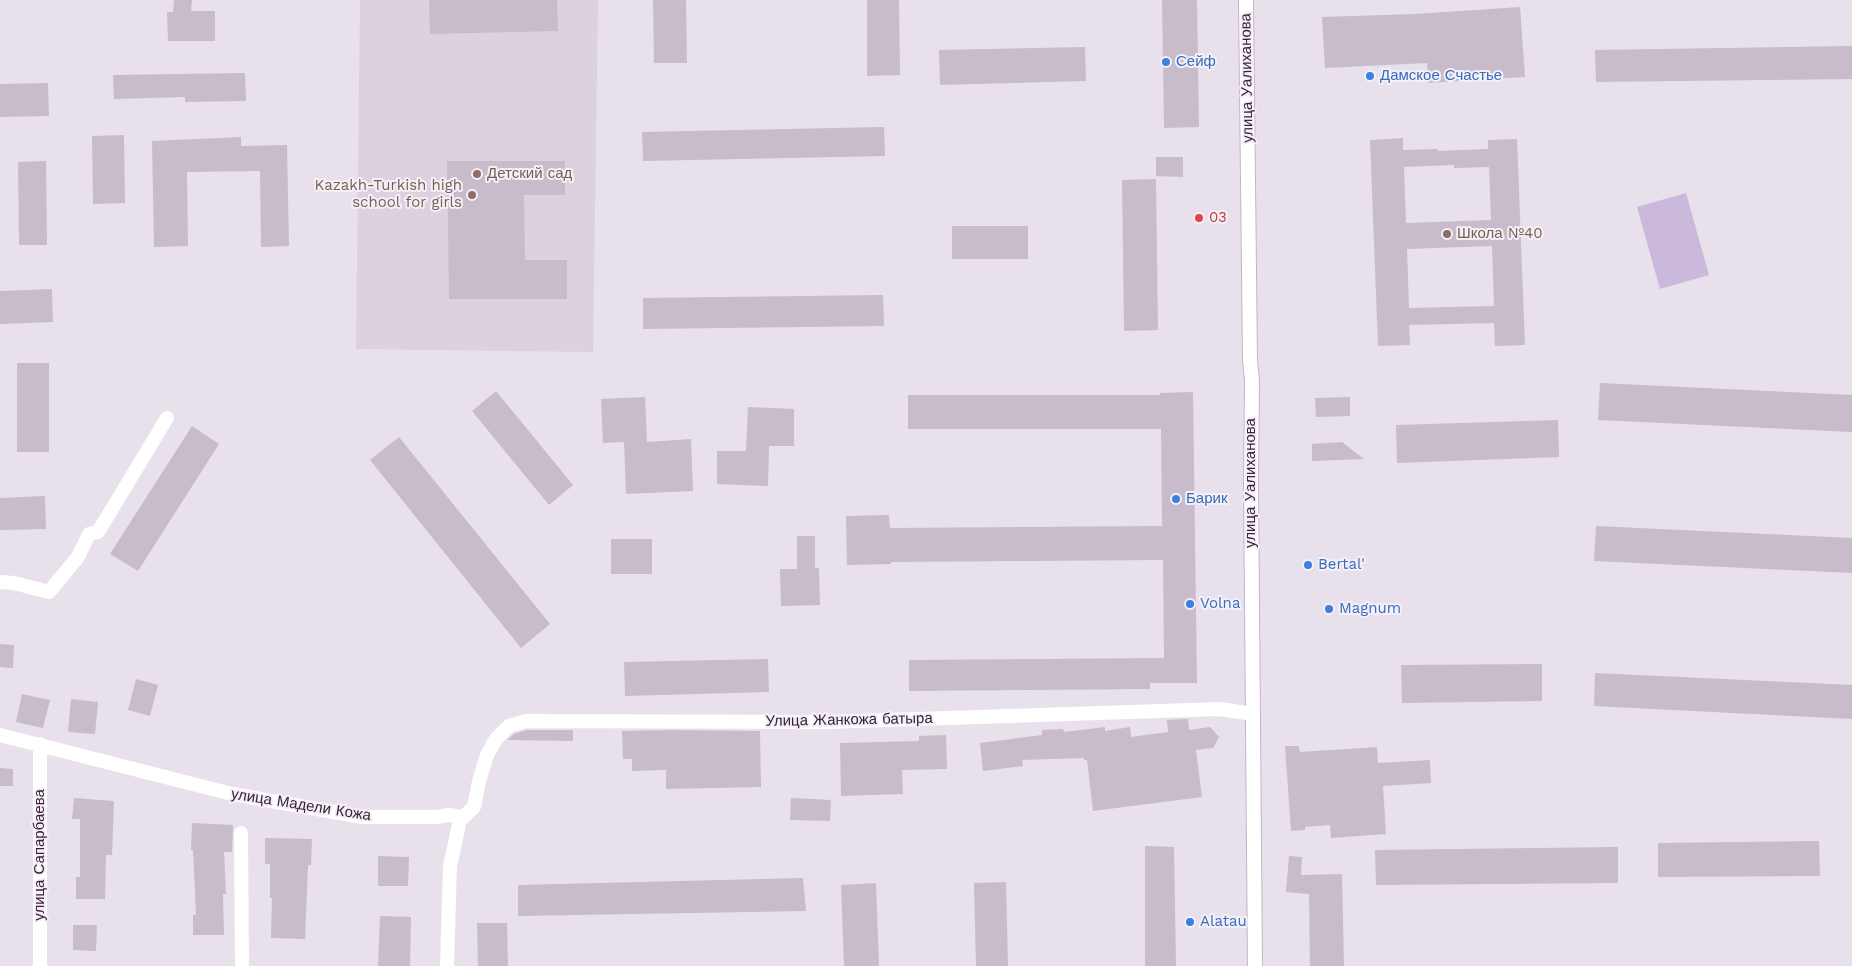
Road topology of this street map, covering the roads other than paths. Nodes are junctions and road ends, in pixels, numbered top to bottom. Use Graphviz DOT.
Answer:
graph roads {
  1 [pos="1246,0"];
  2 [pos="167,418"];
  3 [pos="0,582"];
  4 [pos="1253,714"];
  5 [pos="0,735"];
  6 [pos="40,744"];
  7 [pos="460,820"];
  8 [pos="241,834"];
  9 [pos="40,966"];
  10 [pos="242,966"];
  11 [pos="447,966"];
  12 [pos="1255,966"];
  1 -- 4 [label="street, улица Уалиханова"];
  2 -- 3 [label="street"];
  4 -- 7 [label="street, Улица Жанкожа батыра"];
  4 -- 12 [label="street, улица Уалиханова"];
  5 -- 6 [label="street, улица Мадели Кожа"];
  6 -- 7 [label="street, улица Мадели Кожа"];
  6 -- 9 [label="street, улица Сапарбаева"];
  7 -- 11 [label="street"];
  8 -- 10 [label="street"];
}
